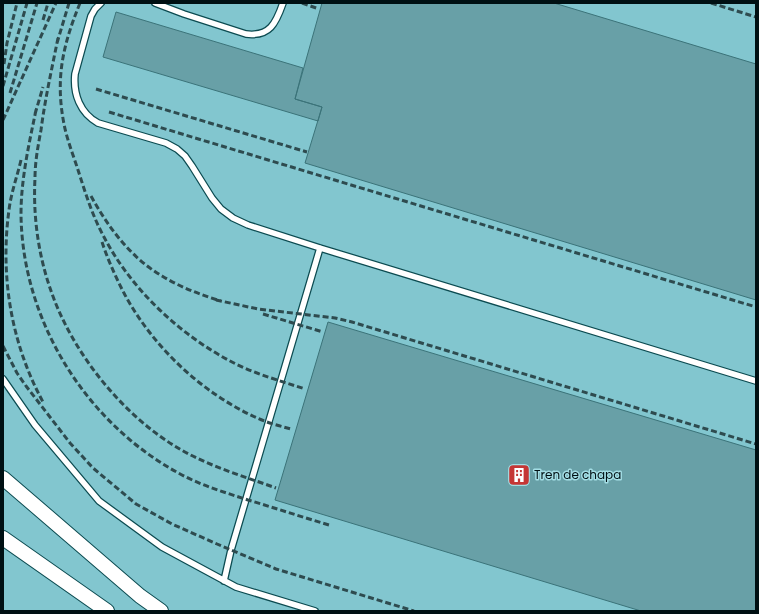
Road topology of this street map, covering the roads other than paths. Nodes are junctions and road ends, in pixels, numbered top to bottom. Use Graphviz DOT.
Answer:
graph roads {
  1 [pos="101,3"];
  2 [pos="155,3"];
  3 [pos="283,3"];
  4 [pos="320,248"];
  5 [pos="3,379"];
  6 [pos="756,381"];
  7 [pos="3,478"];
  8 [pos="3,538"];
  9 [pos="224,581"];
  10 [pos="104,609"];
  11 [pos="161,611"];
  12 [pos="315,611"];
  1 -- 4 [label="lane"];
  2 -- 3 [label="lane"];
  4 -- 6 [label="lane"];
  4 -- 9 [label="lane"];
  5 -- 9 [label="lane"];
  7 -- 11 [label="street"];
  8 -- 10 [label="street"];
  9 -- 12 [label="lane"];
}
